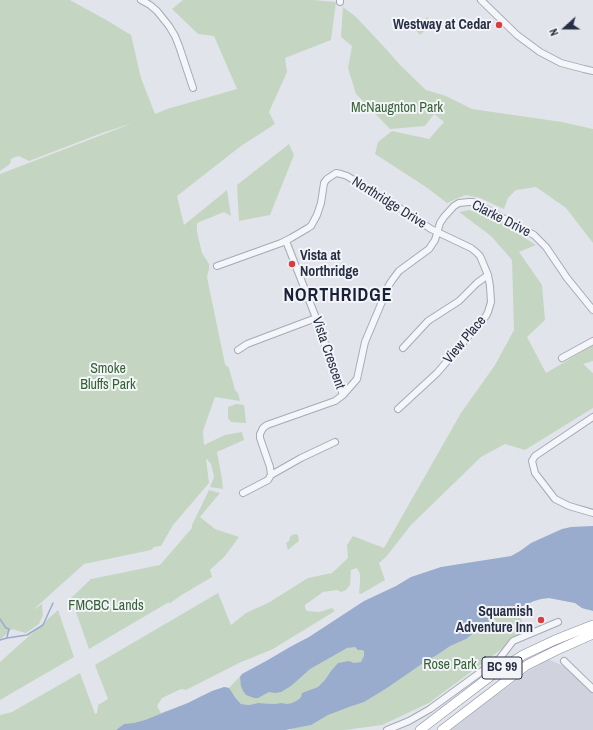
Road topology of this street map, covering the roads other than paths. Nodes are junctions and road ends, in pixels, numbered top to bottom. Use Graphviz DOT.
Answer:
graph roads {
  1 [pos="141,0"];
  2 [pos="481,0"];
  3 [pos="593,71"];
  4 [pos="193,88"];
  5 [pos="437,232"];
  6 [pos="286,241"];
  7 [pos="217,266"];
  8 [pos="488,275"];
  9 [pos="593,310"];
  10 [pos="316,318"];
  11 [pos="593,340"];
  12 [pos="403,348"];
  13 [pos="238,350"];
  14 [pos="562,358"];
  15 [pos="343,395"];
  16 [pos="398,409"];
  17 [pos="593,417"];
  18 [pos="335,442"];
  19 [pos="271,474"];
  20 [pos="243,493"];
  21 [pos="593,513"];
  22 [pos="558,622"];
  23 [pos="593,625"];
  24 [pos="593,634"];
  25 [pos="564,661"];
  26 [pos="593,689"];
  27 [pos="386,730"];
  28 [pos="420,730"];
  29 [pos="442,730"];
  1 -- 4 [label="street"];
  2 -- 3 [label="street"];
  5 -- 6 [label="street, Northridge Drive"];
  5 -- 8 [label="street, View Place"];
  5 -- 9 [label="street, Clarke Drive"];
  5 -- 15 [label="street, Vista Crescent"];
  6 -- 7 [label="street, Northridge Drive"];
  6 -- 10 [label="street, Vista Crescent"];
  8 -- 12 [label="street"];
  8 -- 16 [label="street, View Place"];
  10 -- 13 [label="street"];
  10 -- 15 [label="street, Vista Crescent"];
  11 -- 14 [label="street"];
  15 -- 19 [label="street"];
  17 -- 21 [label="street"];
  18 -- 19 [label="street"];
  19 -- 20 [label="street"];
  22 -- 27 [label="street"];
  23 -- 28 [label="highway, BC 99"];
  24 -- 29 [label="highway, BC 99"];
  25 -- 26 [label="street"];
}
